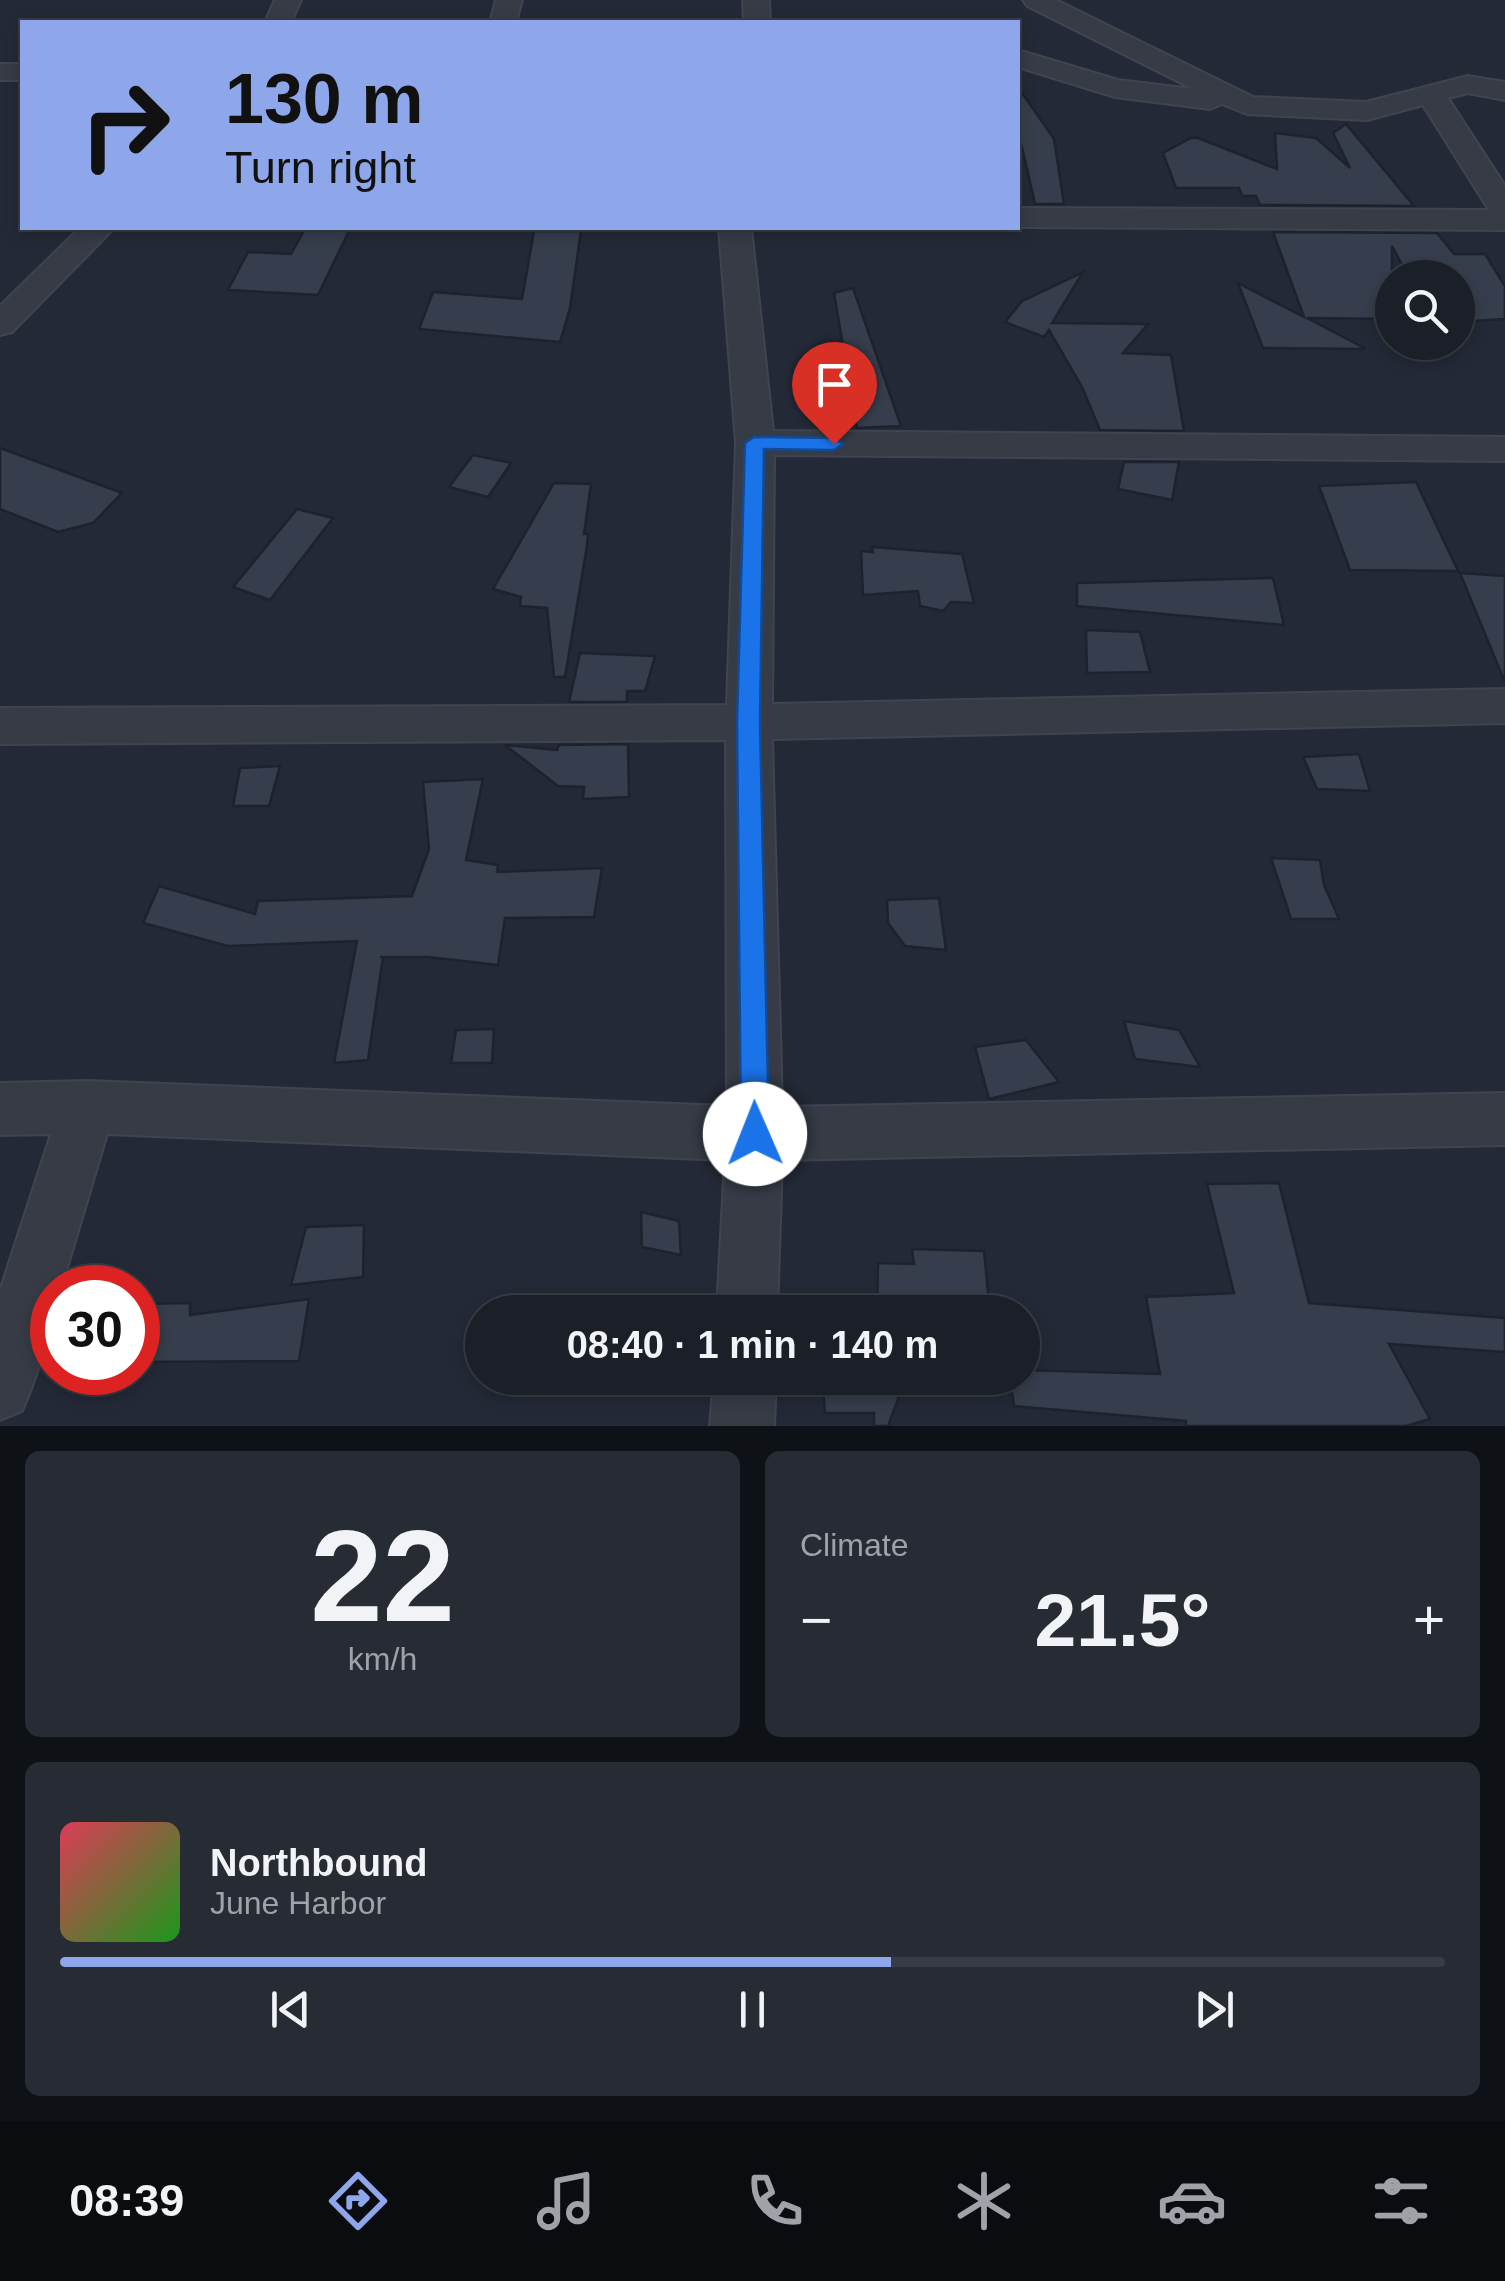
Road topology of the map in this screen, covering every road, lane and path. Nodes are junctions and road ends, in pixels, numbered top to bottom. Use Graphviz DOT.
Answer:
graph roads {
  1 [pos="1036,0"];
  2 [pos="1020,59"];
  3 [pos="1505,91"];
  4 [pos="1431,94"];
  5 [pos="1247,105"];
  6 [pos="1505,211"];
  7 [pos="1020,218"];
  8 [pos="1505,220"];
  9 [pos="96,230"];
  10 [pos="735,230"];
  11 [pos="0,325"];
  12 [pos="754,443"];
  13 [pos="1505,449"];
  14 [pos="1505,706"];
  15 [pos="749,722"];
  16 [pos="0,726"];
  17 [pos="88,1107"];
  18 [pos="0,1109"];
  19 [pos="1505,1119"];
  20 [pos="755,1134"];
  21 [pos="749,1295"];
  22 [pos="0,1389"];
  23 [pos="743,1395"];
  24 [pos="742,1426"];
  1 -- 5 [label="street"];
  2 -- 5 [label="street"];
  3 -- 4 [label="street"];
  4 -- 5 [label="street"];
  4 -- 6 [label="street"];
  7 -- 8 [label="street"];
  9 -- 11 [label="street"];
  10 -- 12 [label="street"];
  12 -- 13 [label="street"];
  12 -- 15 [label="street"];
  14 -- 15 [label="street"];
  15 -- 16 [label="street"];
  15 -- 20 [label="street"];
  17 -- 18 [label="street"];
  17 -- 20 [label="street"];
  17 -- 22 [label="street"];
  19 -- 20 [label="street"];
  20 -- 21 [label="street"];
  23 -- 24 [label="street"];
}
